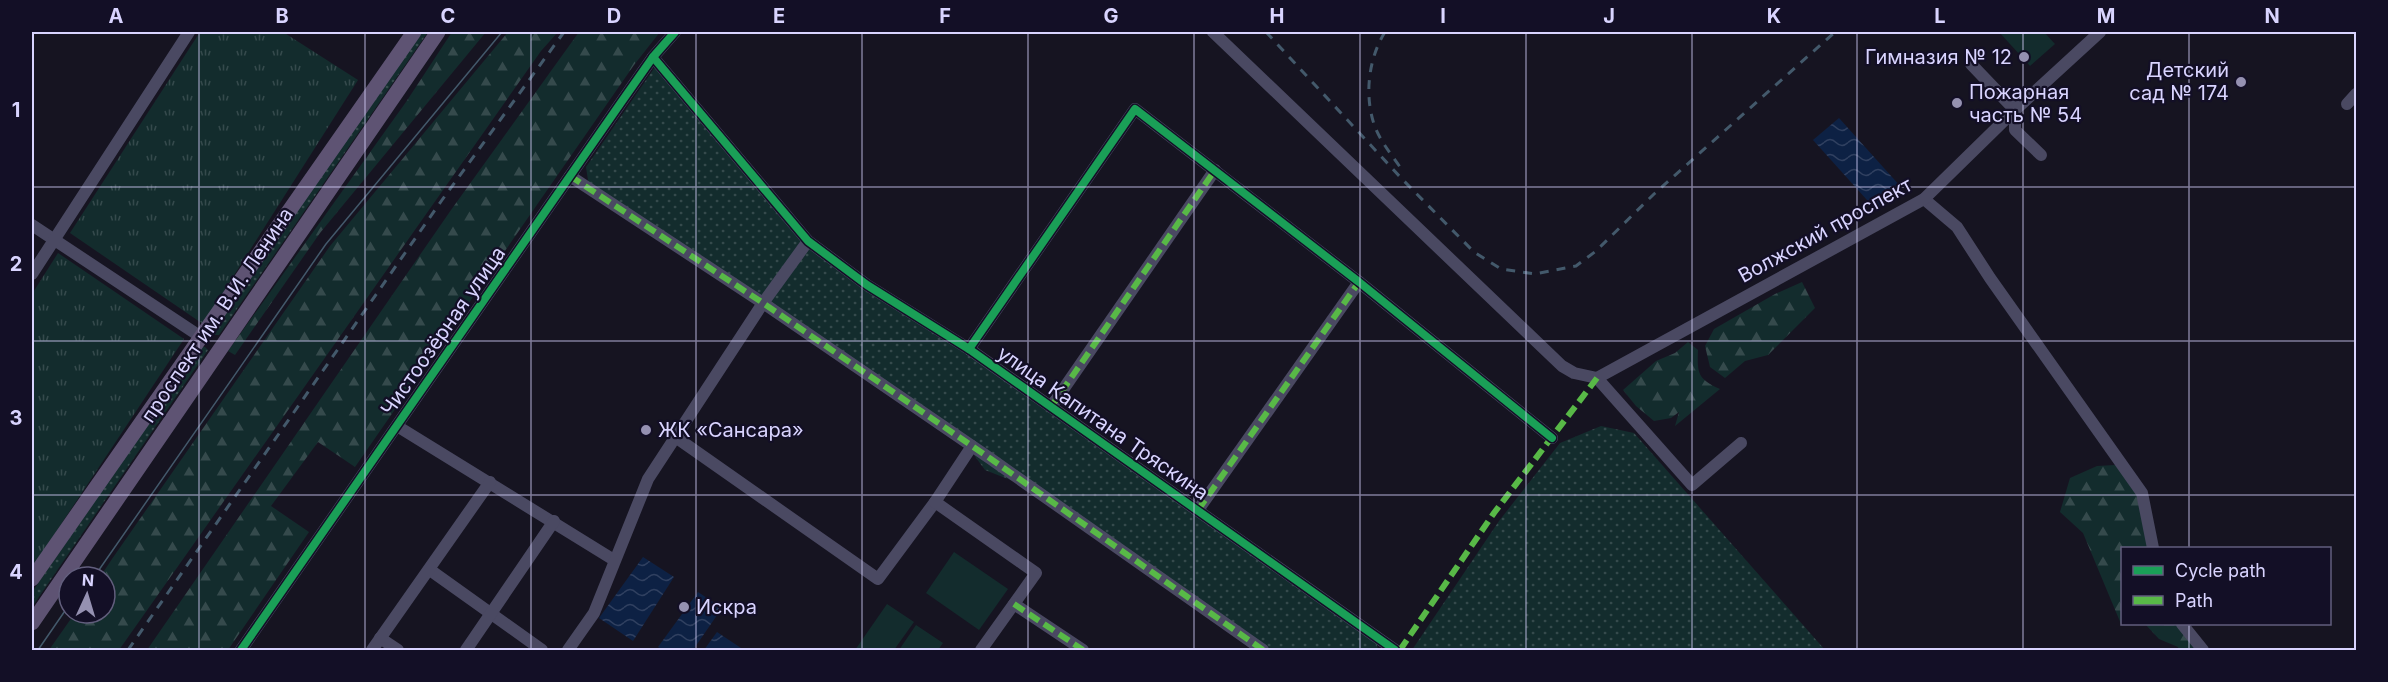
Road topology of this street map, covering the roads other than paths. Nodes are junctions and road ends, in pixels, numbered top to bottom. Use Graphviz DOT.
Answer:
graph roads {
  1 [pos="189,32"];
  2 [pos="414,32"];
  3 [pos="438,32"];
  4 [pos="675,32"];
  5 [pos="1213,32"];
  6 [pos="2100,32"];
  7 [pos="653,57"];
  8 [pos="1971,64"];
  9 [pos="2356,94"];
  10 [pos="2346,104"];
  11 [pos="2015,110"];
  12 [pos="2041,156"];
  13 [pos="1215,170"];
  14 [pos="570,176"];
  15 [pos="1924,199"];
  16 [pos="32,225"];
  17 [pos="54,238"];
  18 [pos="808,241"];
  19 [pos="32,274"];
  20 [pos="1359,282"];
  21 [pos="763,303"];
  22 [pos="201,337"];
  23 [pos="220,348"];
  24 [pos="969,349"];
  25 [pos="1597,378"];
  26 [pos="1051,407"];
  27 [pos="397,426"];
  28 [pos="674,436"];
  29 [pos="1552,438"];
  30 [pos="1741,443"];
  31 [pos="972,446"];
  32 [pos="490,482"];
  33 [pos="935,502"];
  34 [pos="1198,510"];
  35 [pos="554,521"];
  36 [pos="2153,547"];
  37 [pos="614,560"];
  38 [pos="430,570"];
  39 [pos="32,579"];
  40 [pos="1014,604"];
  41 [pos="491,614"];
  42 [pos="32,623"];
  43 [pos="2183,625"];
  44 [pos="380,638"];
  45 [pos="241,651"];
  46 [pos="372,651"];
  47 [pos="398,651"];
  48 [pos="466,651"];
  49 [pos="542,651"];
  50 [pos="568,651"];
  51 [pos="981,651"];
  52 [pos="1083,651"];
  53 [pos="1263,651"];
  54 [pos="1395,651"];
  55 [pos="2203,651"];
  1 -- 17 [label="street"];
  2 -- 22 [label="main road, проспект им. В.И. Ленина"];
  3 -- 23 [label="main road, проспект им. В.И. Ленина"];
  4 -- 7 [label="street, Чистоозёрная улица"];
  5 -- 25 [label="street"];
  6 -- 11 [label="street, Волжский проспект"];
  7 -- 14 [label="street, Чистоозёрная улица"];
  7 -- 18 [label="street, улица Капитана Тряскина"];
  8 -- 11 [label="street"];
  9 -- 10 [label="street"];
  11 -- 12 [label="street"];
  11 -- 15 [label="street, Волжский проспект"];
  13 -- 20 [label="street"];
  13 -- 24 [label="street"];
  13 -- 26 [label="street"];
  14 -- 21 [label="street"];
  14 -- 27 [label="street, Чистоозёрная улица"];
  15 -- 25 [label="street, Волжский проспект"];
  15 -- 36 [label="street"];
  16 -- 17 [label="street"];
  17 -- 19 [label="street"];
  17 -- 22 [label="street"];
  18 -- 21 [label="street"];
  18 -- 24 [label="street, улица Капитана Тряскина"];
  20 -- 29 [label="street"];
  20 -- 34 [label="street"];
  21 -- 28 [label="street"];
  21 -- 31 [label="street"];
  22 -- 23 [label="main road"];
  22 -- 39 [label="main road, проспект им. В.И. Ленина"];
  23 -- 42 [label="main road, проспект им. В.И. Ленина"];
  24 -- 26 [label="street, улица Капитана Тряскина"];
  25 -- 30 [label="street"];
  26 -- 34 [label="street, улица Капитана Тряскина"];
  27 -- 32 [label="street"];
  27 -- 45 [label="street, Чистоозёрная улица"];
  28 -- 33 [label="street"];
  28 -- 37 [label="street"];
  31 -- 33 [label="street"];
  31 -- 53 [label="street"];
  32 -- 35 [label="street"];
  32 -- 38 [label="street"];
  33 -- 40 [label="street"];
  34 -- 54 [label="street, улица Капитана Тряскина"];
  35 -- 37 [label="street"];
  35 -- 41 [label="street"];
  37 -- 50 [label="street"];
  38 -- 41 [label="street"];
  38 -- 44 [label="street"];
  40 -- 51 [label="street"];
  40 -- 52 [label="street"];
  41 -- 48 [label="street"];
  41 -- 49 [label="street"];
  43 -- 55 [label="street"];
  44 -- 46 [label="street"];
  44 -- 47 [label="street"];
}
